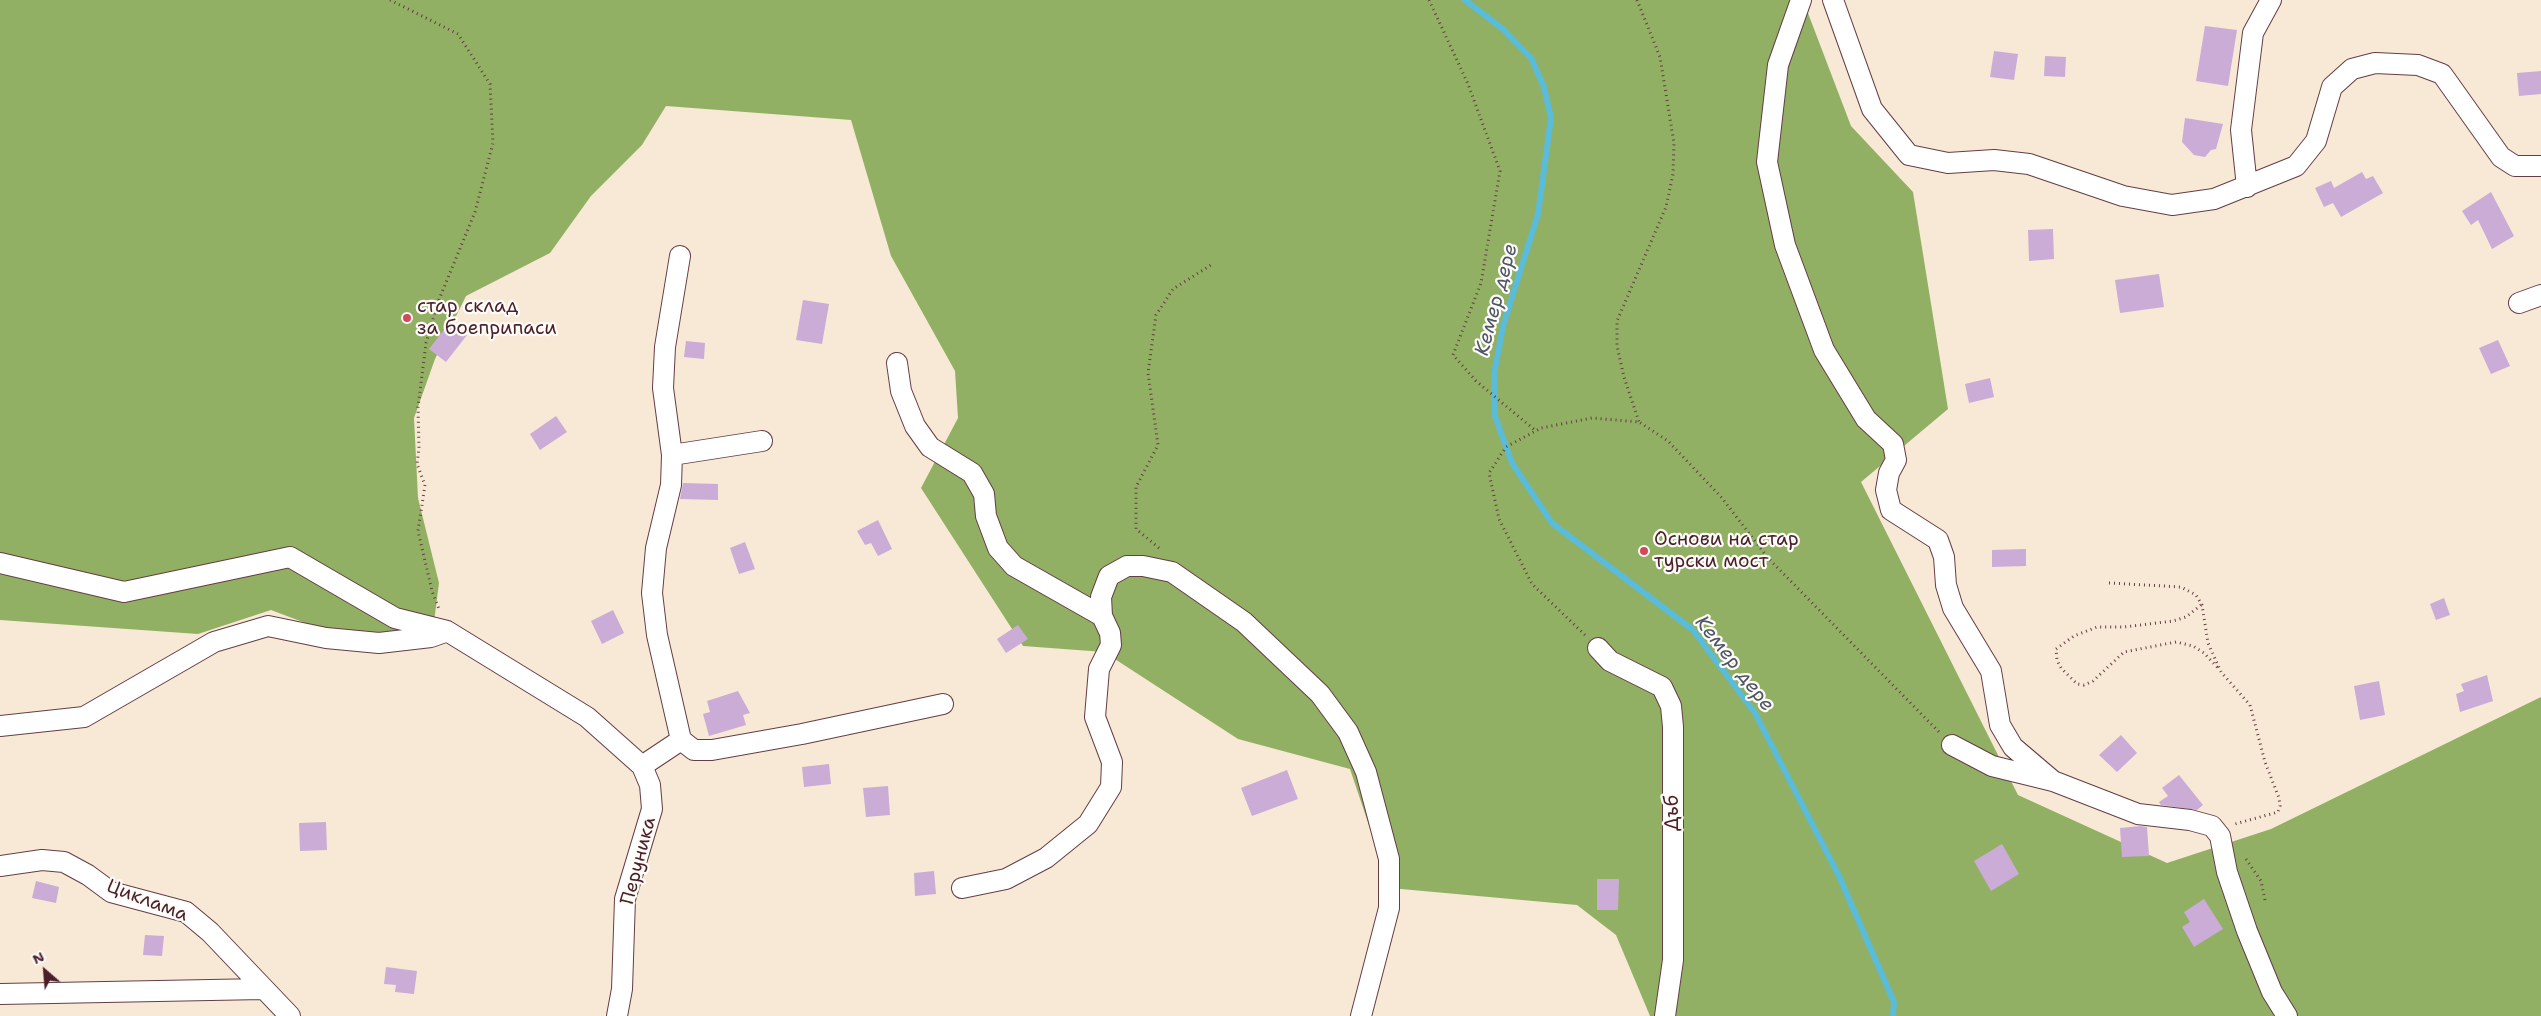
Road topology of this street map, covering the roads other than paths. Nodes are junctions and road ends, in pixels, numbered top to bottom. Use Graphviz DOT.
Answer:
graph roads {
  1 [pos="1801,0"];
  2 [pos="1833,0"];
  3 [pos="2271,0"];
  4 [pos="2541,166"];
  5 [pos="2248,187"];
  6 [pos="680,256"];
  7 [pos="2541,295"];
  8 [pos="2518,303"];
  9 [pos="897,363"];
  10 [pos="762,441"];
  11 [pos="672,455"];
  12 [pos="0,563"];
  13 [pos="1102,616"];
  14 [pos="447,631"];
  15 [pos="1598,648"];
  16 [pos="943,704"];
  17 [pos="0,726"];
  18 [pos="681,740"];
  19 [pos="1952,745"];
  20 [pos="642,766"];
  21 [pos="2053,781"];
  22 [pos="0,866"];
  23 [pos="962,888"];
  24 [pos="263,989"];
  25 [pos="0,994"];
  26 [pos="290,1016"];
  27 [pos="617,1016"];
  28 [pos="1361,1016"];
  29 [pos="1665,1016"];
  30 [pos="2287,1016"];
  1 -- 21 [label="street"];
  2 -- 5 [label="street"];
  3 -- 5 [label="street"];
  4 -- 5 [label="street"];
  6 -- 11 [label="street"];
  7 -- 8 [label="street"];
  9 -- 13 [label="street"];
  10 -- 11 [label="street"];
  11 -- 18 [label="street"];
  12 -- 14 [label="street, Перуника"];
  13 -- 23 [label="street"];
  13 -- 28 [label="street"];
  14 -- 17 [label="street"];
  14 -- 20 [label="street, Перуника"];
  15 -- 29 [label="street, Дъб"];
  16 -- 18 [label="street"];
  18 -- 20 [label="street"];
  19 -- 21 [label="street"];
  20 -- 27 [label="street, Перуника"];
  21 -- 30 [label="street"];
  22 -- 24 [label="street, Циклама"];
  24 -- 25 [label="street"];
  24 -- 26 [label="street, Циклама"];
}
